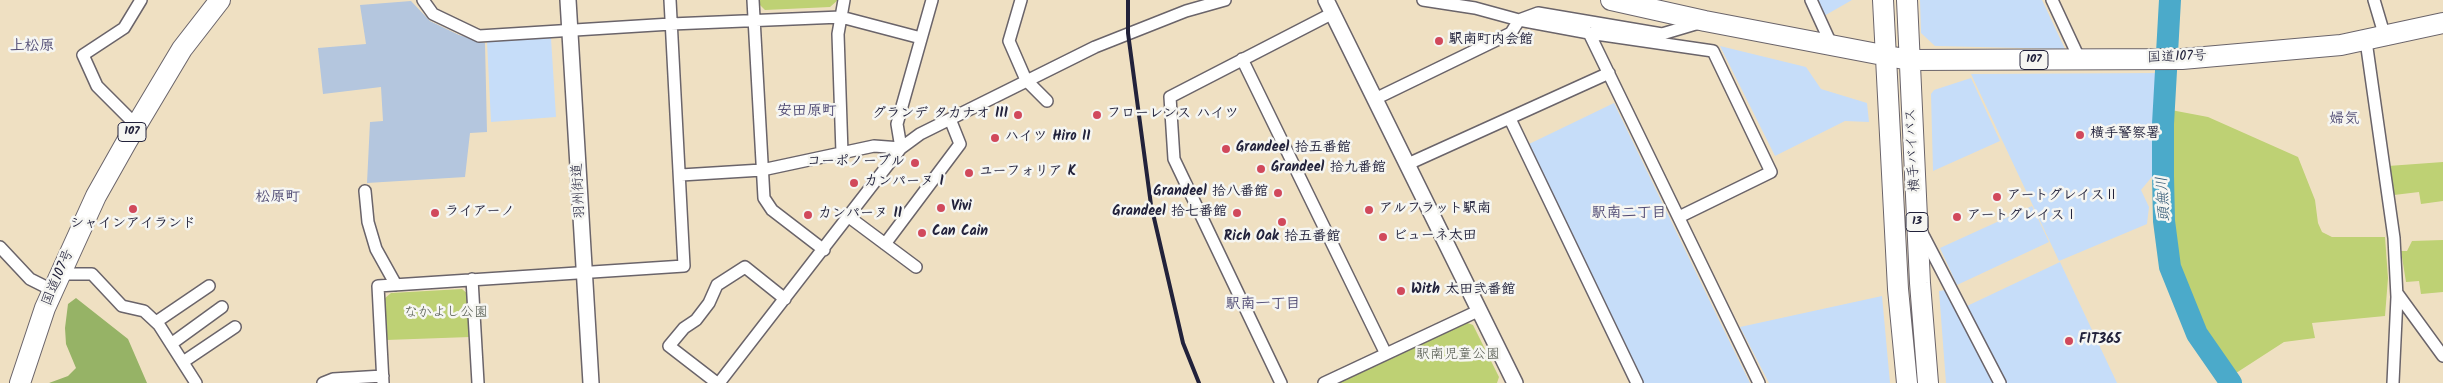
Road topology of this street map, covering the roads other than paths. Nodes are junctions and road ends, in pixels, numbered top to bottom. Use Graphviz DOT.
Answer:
graph roads {
  1 [pos="141,0"];
  2 [pos="220,0"];
  3 [pos="422,0"];
  4 [pos="568,0"];
  5 [pos="670,0"];
  6 [pos="753,0"];
  7 [pos="844,0"];
  8 [pos="932,0"];
  9 [pos="1021,0"];
  10 [pos="1225,0"];
  11 [pos="1424,0"];
  12 [pos="1611,0"];
  13 [pos="1811,0"];
  14 [pos="1883,0"];
  15 [pos="1906,0"];
  16 [pos="2052,0"];
  17 [pos="2374,0"];
  18 [pos="1633,3"];
  19 [pos="1477,4"];
  20 [pos="1330,6"];
  21 [pos="841,17"];
  22 [pos="754,20"];
  23 [pos="1519,20"];
  24 [pos="1705,21"];
  25 [pos="2443,23"];
  26 [pos="671,24"];
  27 [pos="570,30"];
  28 [pos="1589,33"];
  29 [pos="921,38"];
  30 [pos="2376,39"];
  31 [pos="1832,46"];
  32 [pos="1886,55"];
  33 [pos="1242,59"];
  34 [pos="1909,60"];
  35 [pos="2080,60"];
  36 [pos="1608,73"];
  37 [pos="1026,80"];
  38 [pos="1375,99"];
  39 [pos="1047,101"];
  40 [pos="950,119"];
  41 [pos="1510,119"];
  42 [pos="136,125"];
  43 [pos="901,148"];
  44 [pos="842,153"];
  45 [pos="1408,164"];
  46 [pos="762,170"];
  47 [pos="680,175"];
  48 [pos="365,191"];
  49 [pos="849,217"];
  50 [pos="1679,217"];
  51 [pos="1917,224"];
  52 [pos="885,244"];
  53 [pos="0,247"];
  54 [pos="824,250"];
  55 [pos="916,267"];
  56 [pos="585,272"];
  57 [pos="472,279"];
  58 [pos="56,282"];
  59 [pos="396,284"];
  60 [pos="209,286"];
  61 [pos="2397,293"];
  62 [pos="785,298"];
  63 [pos="222,307"];
  64 [pos="1480,310"];
  65 [pos="156,322"];
  66 [pos="235,326"];
  67 [pos="171,344"];
  68 [pos="1386,354"];
  69 [pos="2443,356"];
  70 [pos="183,362"];
  71 [pos="383,379"];
  72 [pos="1513,382"];
  73 [pos="20,383"];
  74 [pos="196,383"];
  75 [pos="322,383"];
  76 [pos="478,383"];
  77 [pos="591,383"];
  78 [pos="718,383"];
  79 [pos="1281,383"];
  80 [pos="1324,383"];
  81 [pos="1637,383"];
  82 [pos="1759,383"];
  83 [pos="1907,383"];
  84 [pos="1928,383"];
  85 [pos="2000,383"];
  86 [pos="2393,383"];
  1 -- 42 [label="street"];
  2 -- 42 [label="highway, 国道107号 / 107"];
  3 -- 27 [label="street"];
  4 -- 27 [label="street, 羽州街道"];
  5 -- 26 [label="street"];
  6 -- 22 [label="street"];
  7 -- 21 [label="street"];
  8 -- 29 [label="street"];
  9 -- 37 [label="street"];
  10 -- 37 [label="street"];
  11 -- 19 [label="street"];
  12 -- 18 [label="highway"];
  13 -- 31 [label="street"];
  14 -- 32 [label="highway, 13"];
  15 -- 34 [label="highway, 13"];
  16 -- 35 [label="street"];
  17 -- 30 [label="street"];
  18 -- 24 [label="highway"];
  19 -- 23 [label="street"];
  20 -- 33 [label="street"];
  20 -- 38 [label="street"];
  21 -- 22 [label="street"];
  21 -- 29 [label="street"];
  21 -- 44 [label="street"];
  22 -- 26 [label="street"];
  22 -- 46 [label="street"];
  23 -- 24 [label="street"];
  23 -- 28 [label="street"];
  23 -- 38 [label="street"];
  24 -- 31 [label="highway"];
  25 -- 30 [label="highway, 国道107号 / 107"];
  26 -- 27 [label="street"];
  26 -- 47 [label="street"];
  27 -- 56 [label="street, 羽州街道"];
  28 -- 36 [label="street"];
  28 -- 50 [label="street"];
  29 -- 43 [label="street"];
  30 -- 35 [label="highway, 国道107号 / 107"];
  30 -- 61 [label="street"];
  31 -- 32 [label="highway"];
  32 -- 34 [label="highway"];
  32 -- 83 [label="highway, 横手バイパス / 13"];
  33 -- 68 [label="street"];
  33 -- 79 [label="street"];
  34 -- 35 [label="highway, 国道107号 / 107"];
  34 -- 51 [label="highway, 横手バイパス / 13"];
  36 -- 41 [label="street"];
  36 -- 50 [label="street"];
  37 -- 39 [label="street"];
  37 -- 40 [label="street"];
  38 -- 45 [label="street"];
  40 -- 43 [label="street"];
  40 -- 52 [label="street"];
  41 -- 45 [label="street"];
  41 -- 81 [label="street"];
  42 -- 58 [label="highway, 国道107号 / 107"];
  43 -- 44 [label="street"];
  43 -- 49 [label="street"];
  44 -- 46 [label="street"];
  45 -- 64 [label="street"];
  46 -- 47 [label="street"];
  46 -- 54 [label="street"];
  47 -- 56 [label="street"];
  48 -- 59 [label="street"];
  49 -- 52 [label="street"];
  49 -- 54 [label="street"];
  50 -- 82 [label="street"];
  51 -- 84 [label="highway, 横手バイパス / 13"];
  51 -- 85 [label="street"];
  52 -- 55 [label="street"];
  53 -- 58 [label="street"];
  54 -- 62 [label="street"];
  56 -- 57 [label="street"];
  56 -- 77 [label="street, 羽州街道"];
  57 -- 59 [label="street"];
  57 -- 76 [label="street"];
  58 -- 65 [label="street"];
  58 -- 73 [label="highway, 国道107号 / 107"];
  59 -- 71 [label="street"];
  60 -- 65 [label="street"];
  61 -- 69 [label="street"];
  61 -- 86 [label="street"];
  62 -- 78 [label="street"];
  62 -- 78 [label="street"];
  63 -- 67 [label="street"];
  64 -- 68 [label="street"];
  64 -- 72 [label="street"];
  65 -- 67 [label="street"];
  66 -- 70 [label="street"];
  67 -- 70 [label="street"];
  68 -- 80 [label="street"];
  70 -- 74 [label="street"];
  71 -- 75 [label="street"];
}
